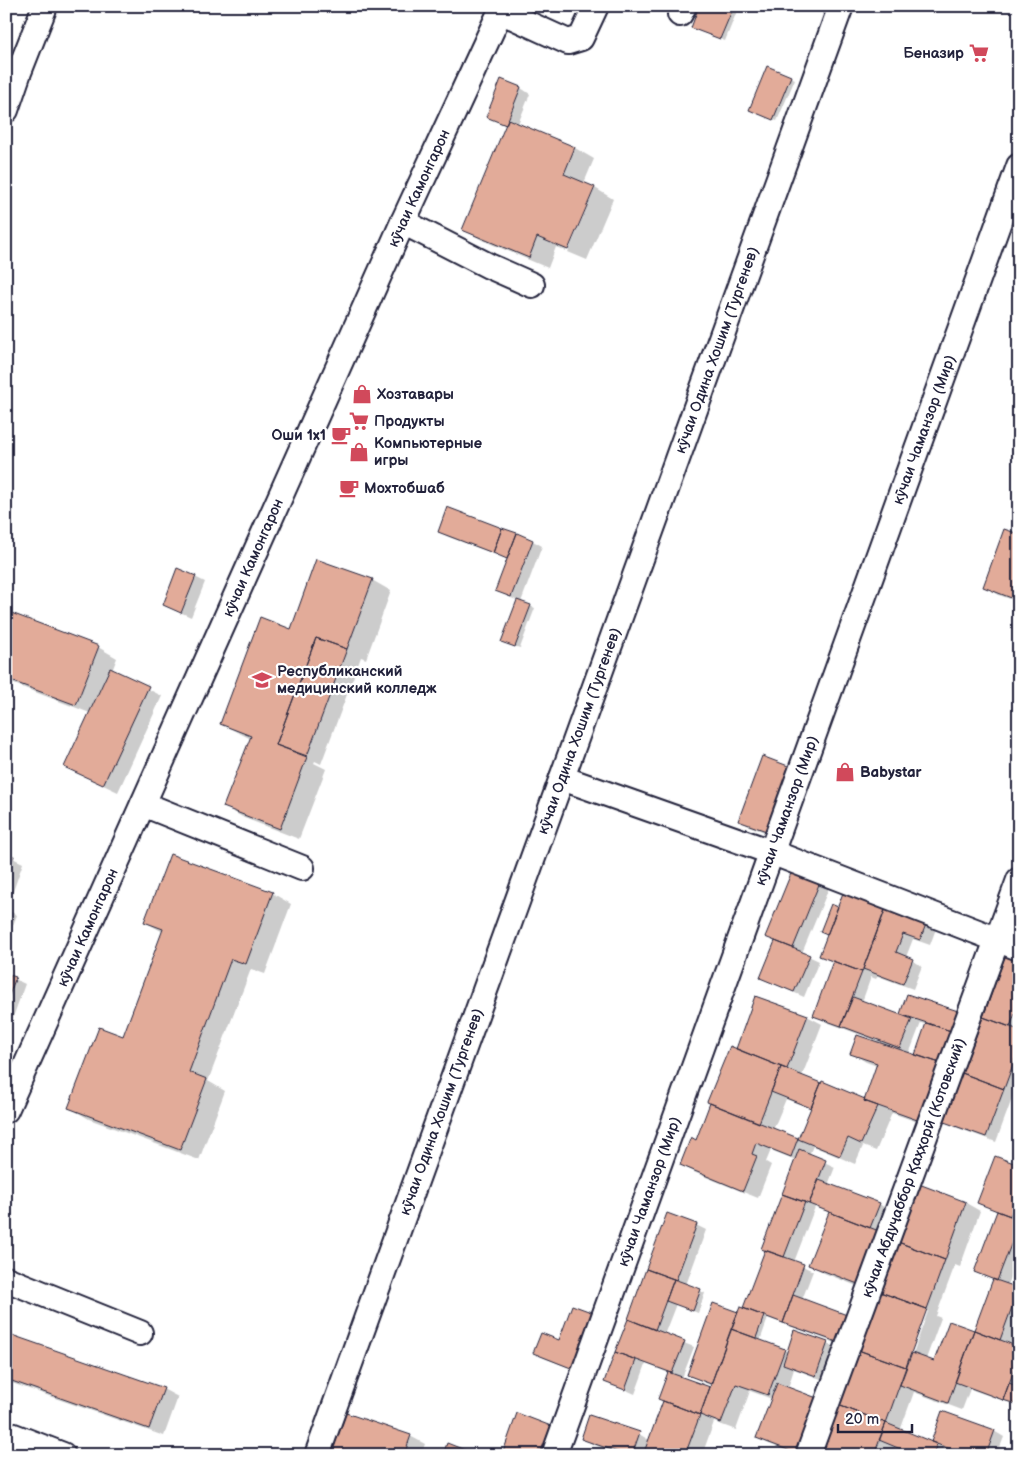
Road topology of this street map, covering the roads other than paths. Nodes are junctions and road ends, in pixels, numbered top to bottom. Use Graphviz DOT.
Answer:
graph roads {
  1 [pos="45,6"];
  2 [pos="596,6"];
  3 [pos="841,6"];
  4 [pos="502,9"];
  5 [pos="6,110"];
  6 [pos="1019,166"];
  7 [pos="403,222"];
  8 [pos="532,285"];
  9 [pos="562,778"];
  10 [pos="143,804"];
  11 [pos="771,852"];
  12 [pos="302,868"];
  13 [pos="1019,880"];
  14 [pos="1008,944"];
  15 [pos="6,1110"];
  16 [pos="6,1279"];
  17 [pos="140,1333"];
  18 [pos="6,1433"];
  19 [pos="63,1455"];
  20 [pos="317,1455"];
  21 [pos="554,1455"];
  22 [pos="808,1455"];
  1 -- 5 [label="street"];
  2 -- 4 [label="street"];
  3 -- 9 [label="street, кӯчаи Одина Хошим (Тургенев)"];
  4 -- 7 [label="street, кӯчаи Камонгарон"];
  6 -- 11 [label="street, кӯчаи Чаманзор (Мир)"];
  7 -- 8 [label="street"];
  7 -- 10 [label="street, кӯчаи Камонгарон"];
  9 -- 11 [label="street"];
  9 -- 20 [label="street, кӯчаи Одина Хошим (Тургенев)"];
  10 -- 12 [label="street"];
  10 -- 15 [label="street, кӯчаи Камонгарон"];
  11 -- 14 [label="street"];
  11 -- 21 [label="street, кӯчаи Чаманзор (Мир)"];
  13 -- 14 [label="street, кӯчаи Абдуҷаббор Қаҳҳорӣ (Котовский)"];
  14 -- 22 [label="street, кӯчаи Абдуҷаббор Қаҳҳорӣ (Котовский)"];
  16 -- 17 [label="street"];
  18 -- 19 [label="street"];
}
